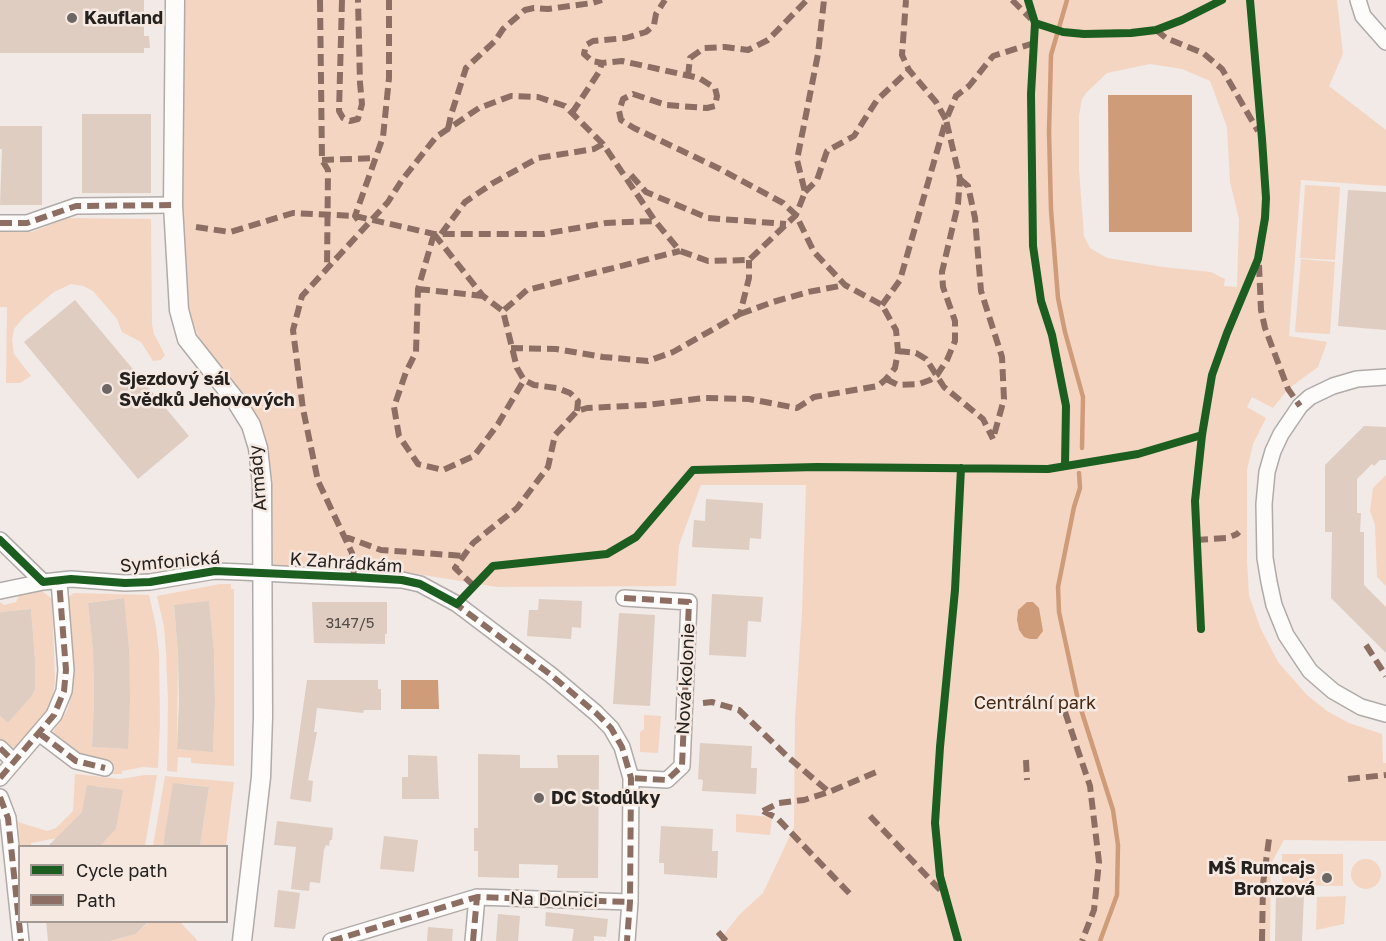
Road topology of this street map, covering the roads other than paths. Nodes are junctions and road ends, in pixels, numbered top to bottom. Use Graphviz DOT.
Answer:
graph roads {
  1 [pos="175,0"];
  2 [pos="1358,0"];
  3 [pos="1386,42"];
  4 [pos="173,205"];
  5 [pos="0,223"];
  6 [pos="1386,377"];
  7 [pos="0,540"];
  8 [pos="263,573"];
  9 [pos="59,580"];
  10 [pos="43,582"];
  11 [pos="0,591"];
  12 [pos="624,598"];
  13 [pos="1386,714"];
  14 [pos="39,733"];
  15 [pos="0,748"];
  16 [pos="14,762"];
  17 [pos="105,768"];
  18 [pos="0,778"];
  19 [pos="631,778"];
  20 [pos="0,797"];
  21 [pos="477,897"];
  22 [pos="630,902"];
  23 [pos="18,913"];
  24 [pos="19,923"];
  25 [pos="21,941"];
  26 [pos="242,941"];
  27 [pos="331,941"];
  28 [pos="473,941"];
  29 [pos="627,941"];
  1 -- 4 [label="street, Armády"];
  2 -- 3 [label="street"];
  4 -- 5 [label="street"];
  4 -- 8 [label="street, Armády"];
  6 -- 13 [label="street"];
  7 -- 10 [label="street"];
  8 -- 9 [label="street, Symfonická"];
  8 -- 19 [label="street, K Zahrádkám"];
  8 -- 26 [label="street, Armády"];
  9 -- 10 [label="street, Symfonická"];
  9 -- 14 [label="street"];
  10 -- 11 [label="street, Symfonická"];
  12 -- 19 [label="street, Nová kolonie"];
  14 -- 16 [label="street"];
  14 -- 17 [label="street"];
  15 -- 16 [label="street"];
  16 -- 18 [label="street"];
  19 -- 22 [label="street, K Zahrádkám"];
  20 -- 23 [label="street"];
  21 -- 22 [label="street, Na Dolnici"];
  21 -- 27 [label="street, Na Dolnici"];
  21 -- 28 [label="street"];
  22 -- 29 [label="street, K Zahrádkám"];
  24 -- 25 [label="street"];
}
